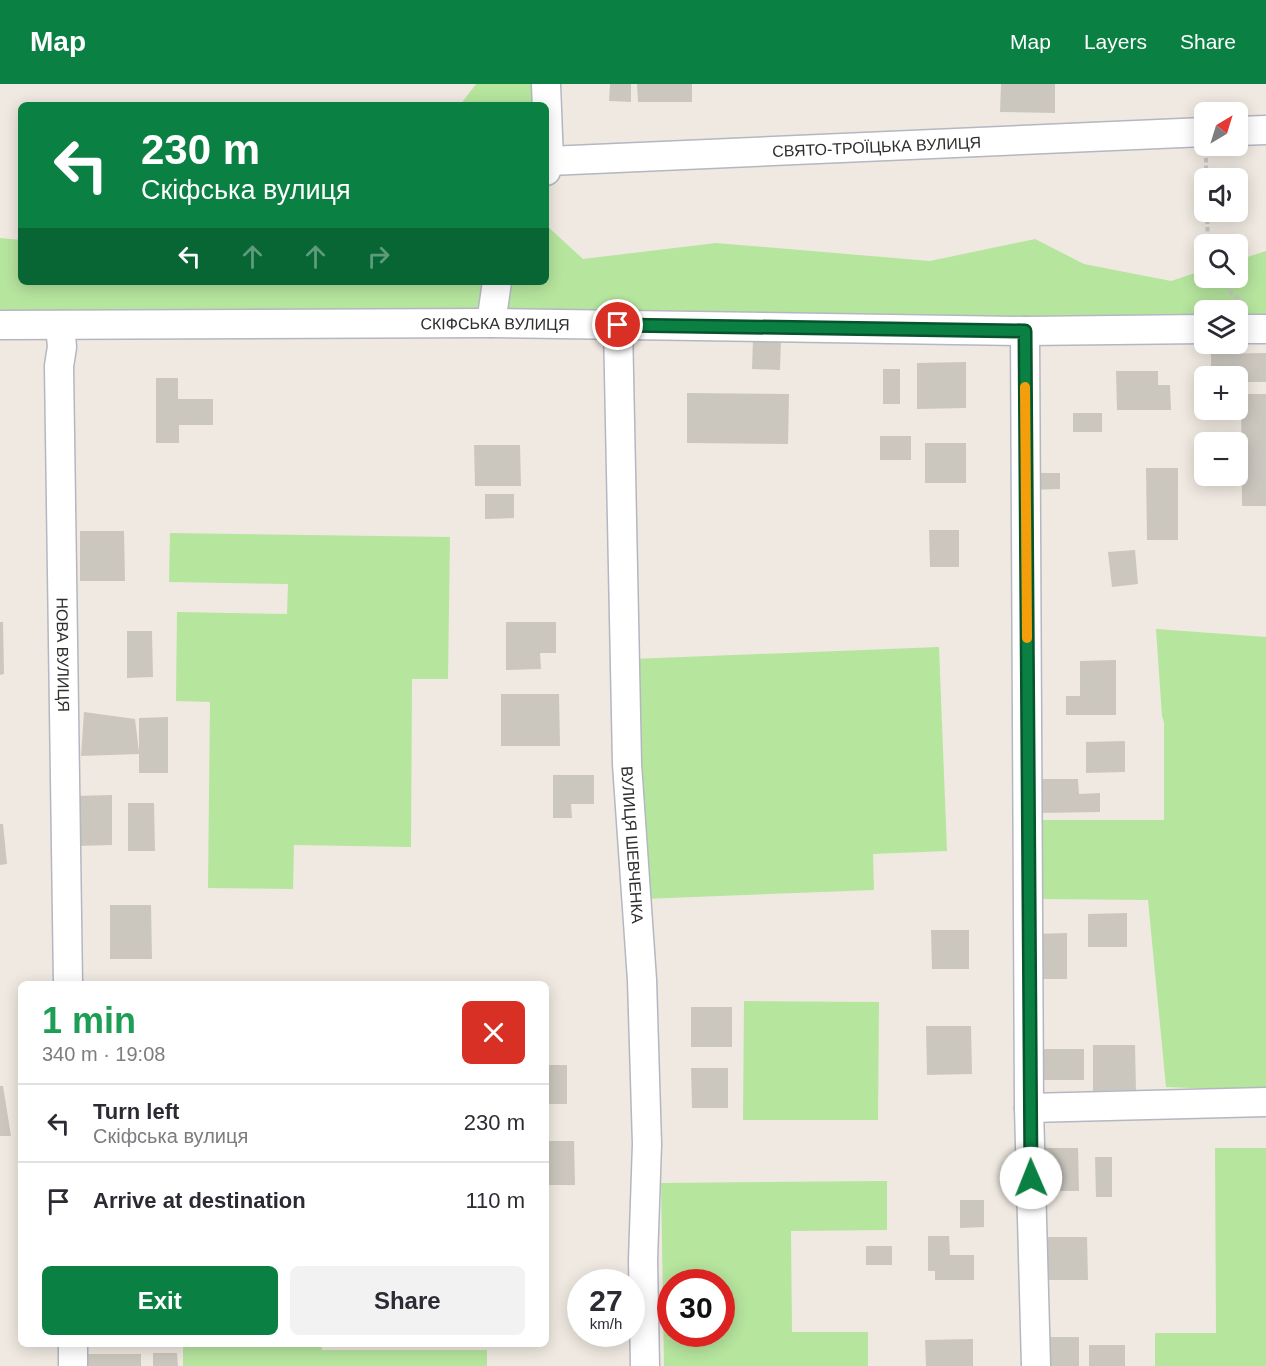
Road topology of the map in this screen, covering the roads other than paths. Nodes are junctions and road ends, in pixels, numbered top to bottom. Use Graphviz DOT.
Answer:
graph roads {
  1 [pos="546,84"];
  2 [pos="546,102"];
  3 [pos="1266,130"];
  4 [pos="1248,131"];
  5 [pos="1194,144"];
  6 [pos="549,166"];
  7 [pos="497,285"];
  8 [pos="1248,320"];
  9 [pos="491,323"];
  10 [pos="0,325"];
  11 [pos="618,325"];
  12 [pos="60,326"];
  13 [pos="1194,329"];
  14 [pos="1266,329"];
  15 [pos="1025,331"];
  16 [pos="68,981"];
  17 [pos="1266,1102"];
  18 [pos="1029,1108"];
  19 [pos="73,1347"];
  20 [pos="73,1366"];
  21 [pos="645,1366"];
  22 [pos="1036,1366"];
  1 -- 2 [label="street"];
  3 -- 4 [label="street"];
  5 -- 6 [label="street, СВЯТО-ТРОЇЦЬКА ВУЛИЦЯ"];
  7 -- 9 [label="street"];
  8 -- 14 [label="street"];
  9 -- 11 [label="street, СКІФСЬКА ВУЛИЦЯ"];
  9 -- 12 [label="street, СКІФСЬКА ВУЛИЦЯ"];
  10 -- 12 [label="street, СКІФСЬКА ВУЛИЦЯ"];
  11 -- 15 [label="street, СКІФСЬКА ВУЛИЦЯ"];
  11 -- 21 [label="street, ВУЛИЦЯ ШЕВЧЕНКА"];
  12 -- 16 [label="street, НОВА ВУЛИЦЯ"];
  13 -- 15 [label="street, СКІФСЬКА ВУЛИЦЯ"];
  15 -- 18 [label="street"];
  17 -- 18 [label="street"];
  18 -- 22 [label="street"];
  19 -- 20 [label="street"];
}
